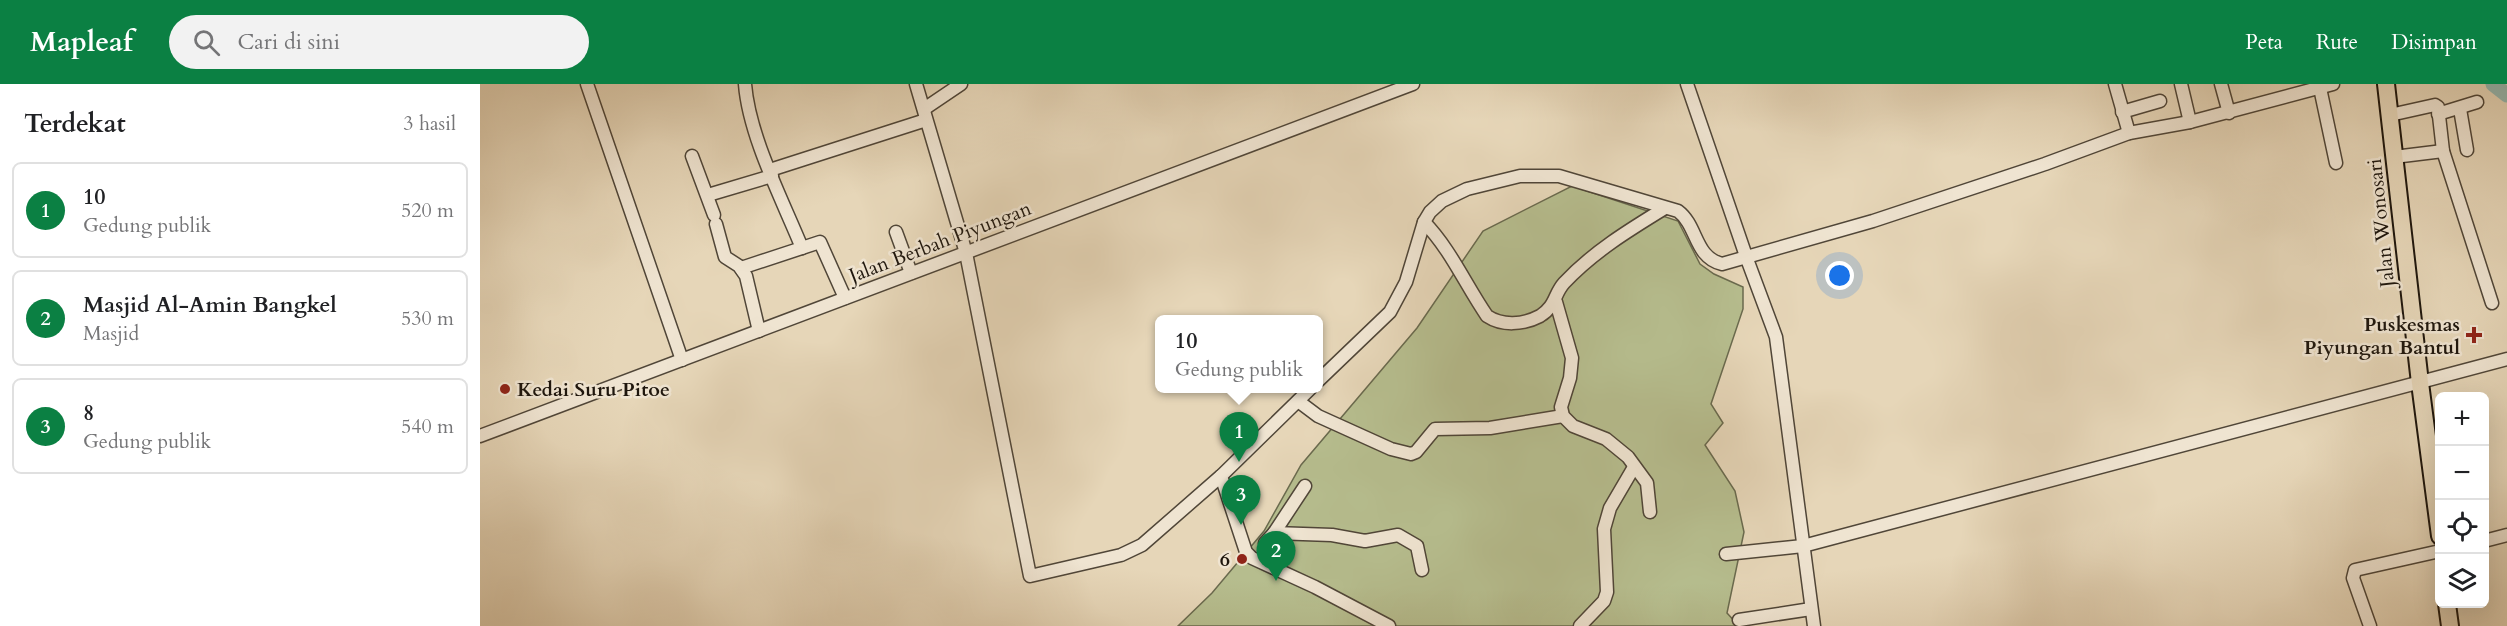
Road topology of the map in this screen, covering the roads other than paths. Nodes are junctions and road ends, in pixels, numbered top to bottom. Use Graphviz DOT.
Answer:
graph roads {
  1 [pos="587,84"];
  2 [pos="745,84"];
  3 [pos="916,84"];
  4 [pos="960,84"];
  5 [pos="1413,84"];
  6 [pos="1688,84"];
  7 [pos="2117,84"];
  8 [pos="2181,84"];
  9 [pos="2221,84"];
  10 [pos="2333,84"];
  11 [pos="2386,84"];
  12 [pos="2320,88"];
  13 [pos="2296,89"];
  14 [pos="2160,101"];
  15 [pos="2477,102"];
  16 [pos="2460,109"];
  17 [pos="2122,112"];
  18 [pos="2229,113"];
  19 [pos="925,114"];
  20 [pos="2438,114"];
  21 [pos="2390,115"];
  22 [pos="2190,122"];
  23 [pos="2129,133"];
  24 [pos="2467,150"];
  25 [pos="2443,151"];
  26 [pos="692,156"];
  27 [pos="2394,158"];
  28 [pos="2336,163"];
  29 [pos="771,173"];
  30 [pos="708,195"];
  31 [pos="1665,208"];
  32 [pos="1424,222"];
  33 [pos="896,232"];
  34 [pos="802,248"];
  35 [pos="966,253"];
  36 [pos="1747,259"];
  37 [pos="741,268"];
  38 [pos="912,273"];
  39 [pos="845,298"];
  40 [pos="1556,302"];
  41 [pos="2492,303"];
  42 [pos="759,331"];
  43 [pos="2507,359"];
  44 [pos="682,360"];
  45 [pos="1323,376"];
  46 [pos="2420,383"];
  47 [pos="1306,393"];
  48 [pos="1296,403"];
  49 [pos="1563,416"];
  50 [pos="1340,432"];
  51 [pos="480,436"];
  52 [pos="1634,467"];
  53 [pos="1221,476"];
  54 [pos="1305,486"];
  55 [pos="2435,504"];
  56 [pos="1650,513"];
  57 [pos="1274,533"];
  58 [pos="2507,535"];
  59 [pos="2489,540"];
  60 [pos="1265,543"];
  61 [pos="1803,546"];
  62 [pos="2435,552"];
  63 [pos="1726,554"];
  64 [pos="1422,570"];
  65 [pos="2448,608"];
  66 [pos="1811,609"];
  67 [pos="1739,620"];
  68 [pos="1389,626"];
  69 [pos="1581,626"];
  70 [pos="1814,626"];
  71 [pos="2370,626"];
  72 [pos="2450,626"];
  1 -- 44 [label="street"];
  2 -- 29 [label="street"];
  3 -- 19 [label="street"];
  4 -- 19 [label="street"];
  5 -- 35 [label="street, Jalan Berbah Piyungan"];
  6 -- 36 [label="street"];
  7 -- 17 [label="street"];
  8 -- 22 [label="street"];
  9 -- 18 [label="street"];
  10 -- 12 [label="street"];
  11 -- 21 [label="highway, Jalan Wonosari"];
  12 -- 13 [label="street"];
  12 -- 28 [label="street"];
  13 -- 18 [label="street"];
  14 -- 17 [label="street"];
  15 -- 16 [label="street"];
  16 -- 20 [label="street"];
  16 -- 24 [label="street"];
  17 -- 23 [label="street"];
  18 -- 22 [label="street"];
  19 -- 29 [label="street"];
  19 -- 35 [label="street"];
  20 -- 21 [label="street"];
  20 -- 25 [label="street"];
  21 -- 27 [label="highway, Jalan Wonosari"];
  22 -- 23 [label="street"];
  23 -- 36 [label="street"];
  25 -- 27 [label="street"];
  25 -- 41 [label="street"];
  26 -- 30 [label="street"];
  27 -- 46 [label="highway, Jalan Wonosari"];
  29 -- 30 [label="street"];
  29 -- 34 [label="street"];
  30 -- 37 [label="street"];
  31 -- 32 [label="street"];
  31 -- 36 [label="street"];
  31 -- 40 [label="street"];
  32 -- 40 [label="street"];
  32 -- 45 [label="street"];
  33 -- 38 [label="street"];
  34 -- 37 [label="street"];
  34 -- 39 [label="street"];
  35 -- 38 [label="street, Jalan Berbah Piyungan"];
  35 -- 53 [label="street"];
  36 -- 61 [label="street"];
  37 -- 42 [label="street"];
  38 -- 39 [label="street, Jalan Berbah Piyungan"];
  39 -- 42 [label="street, Jalan Berbah Piyungan"];
  40 -- 49 [label="street"];
  42 -- 44 [label="street, Jalan Berbah Piyungan"];
  43 -- 46 [label="street"];
  44 -- 51 [label="street, Jalan Berbah Piyungan"];
  46 -- 55 [label="highway, Jalan Wonosari"];
  46 -- 61 [label="street"];
  47 -- 48 [label="street"];
  48 -- 49 [label="street"];
  48 -- 50 [label="street"];
  48 -- 53 [label="street"];
  49 -- 52 [label="street"];
  52 -- 56 [label="street"];
  52 -- 69 [label="street"];
  53 -- 68 [label="street"];
  54 -- 57 [label="street"];
  57 -- 60 [label="street"];
  57 -- 64 [label="street"];
  58 -- 59 [label="street"];
  61 -- 63 [label="street"];
  61 -- 66 [label="street"];
  62 -- 71 [label="street"];
  65 -- 72 [label="highway"];
  66 -- 67 [label="street"];
  66 -- 70 [label="street"];
}
